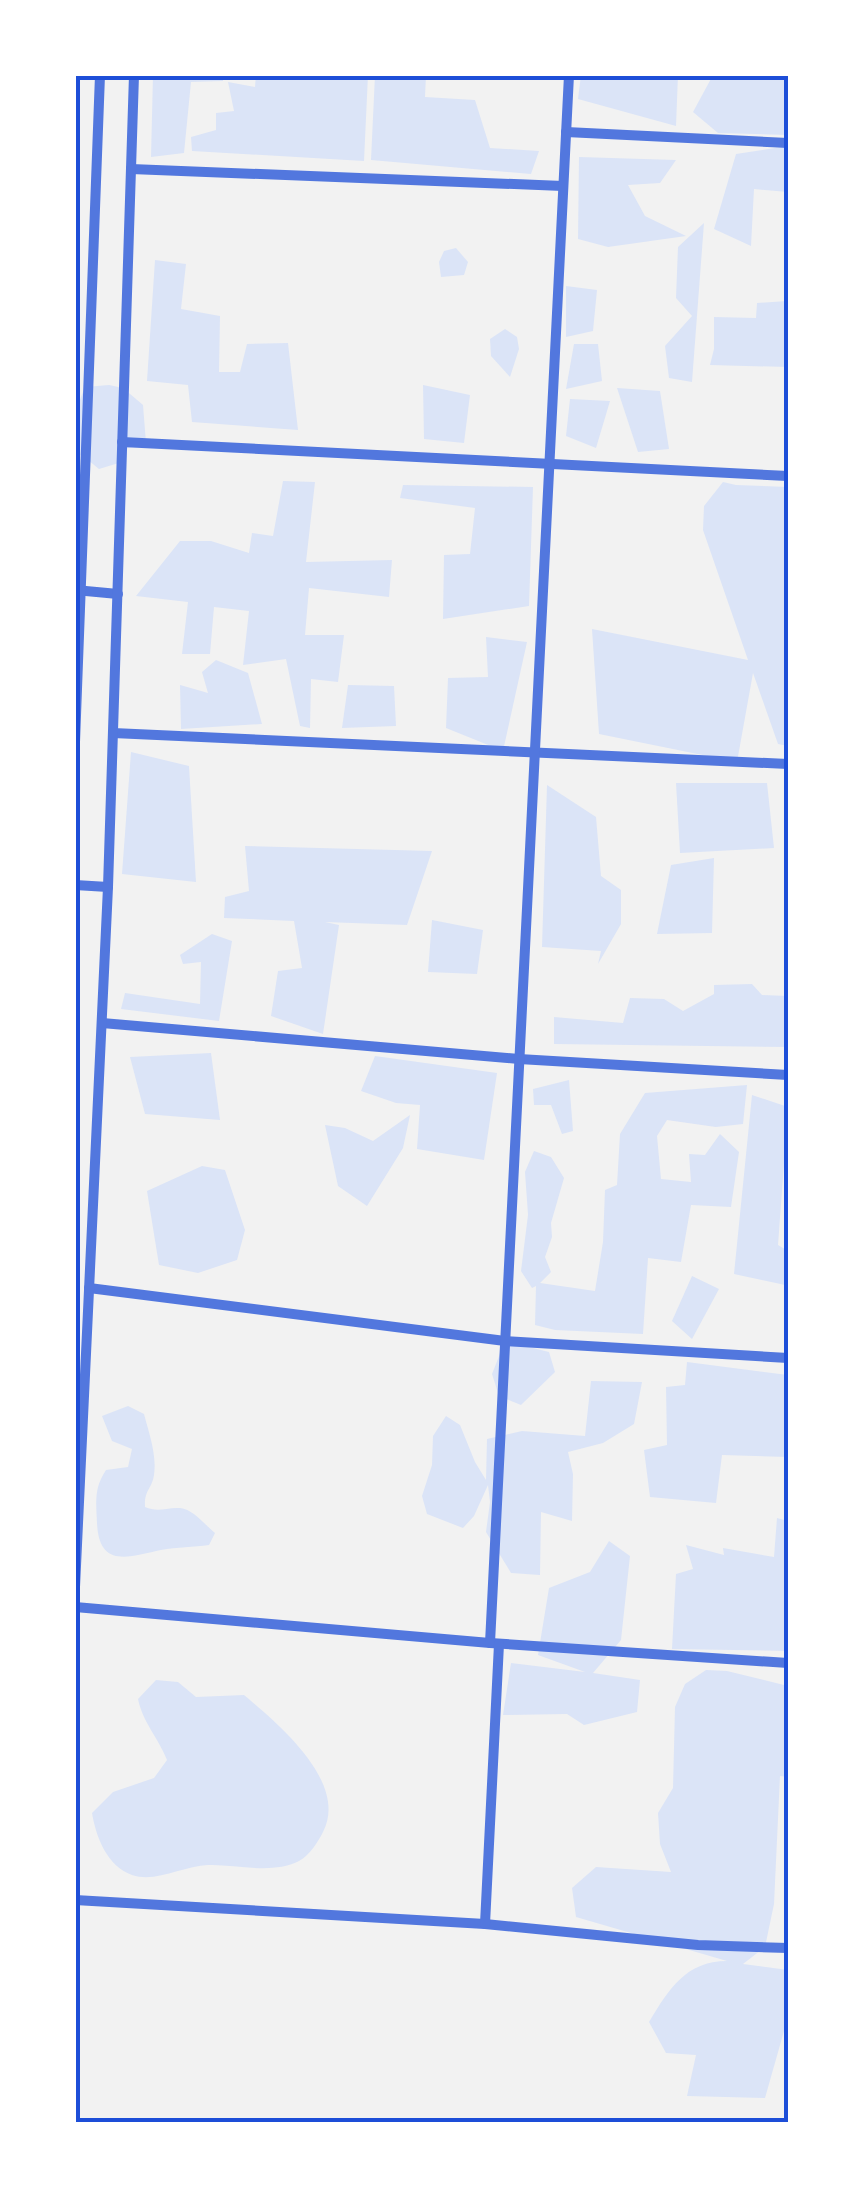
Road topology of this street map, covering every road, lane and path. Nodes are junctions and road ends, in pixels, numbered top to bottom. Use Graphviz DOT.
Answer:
graph roads {
  1 [pos="100,75"];
  2 [pos="134,75"];
  3 [pos="568,75"];
  4 [pos="566,132"];
  5 [pos="788,143"];
  6 [pos="131,169"];
  7 [pos="563,186"];
  8 [pos="122,442"];
  9 [pos="549,464"];
  10 [pos="788,476"];
  11 [pos="78,590"];
  12 [pos="118,594"];
  13 [pos="113,733"];
  14 [pos="75,742"];
  15 [pos="535,752"];
  16 [pos="788,764"];
  17 [pos="75,885"];
  18 [pos="108,887"];
  19 [pos="102,1022"];
  20 [pos="520,1059"];
  21 [pos="788,1075"];
  22 [pos="89,1288"];
  23 [pos="506,1341"];
  24 [pos="75,1358"];
  25 [pos="788,1358"];
  26 [pos="85,1372"];
  27 [pos="75,1587"];
  28 [pos="75,1607"];
  29 [pos="494,1644"];
  30 [pos="788,1662"];
  31 [pos="75,1900"];
  32 [pos="486,1924"];
  33 [pos="788,1948"];
  1 -- 11 [label="street"];
  2 -- 6 [label="street"];
  3 -- 4 [label="street"];
  4 -- 5 [label="street"];
  4 -- 7 [label="street"];
  6 -- 7 [label="street"];
  6 -- 8 [label="street"];
  7 -- 9 [label="street"];
  8 -- 9 [label="street"];
  8 -- 12 [label="street"];
  9 -- 10 [label="street"];
  9 -- 15 [label="street"];
  11 -- 12 [label="street"];
  11 -- 14 [label="street"];
  12 -- 13 [label="street"];
  13 -- 15 [label="street"];
  13 -- 18 [label="street"];
  15 -- 16 [label="street"];
  15 -- 20 [label="street"];
  17 -- 18 [label="street"];
  18 -- 19 [label="street"];
  19 -- 20 [label="street"];
  19 -- 22 [label="street"];
  20 -- 21 [label="street"];
  20 -- 23 [label="street"];
  22 -- 23 [label="street"];
  22 -- 26 [label="street"];
  23 -- 25 [label="street"];
  23 -- 29 [label="street"];
  24 -- 26 [label="street"];
  26 -- 27 [label="street"];
  28 -- 29 [label="street"];
  29 -- 30 [label="street"];
  29 -- 32 [label="street"];
  31 -- 32 [label="street"];
  32 -- 33 [label="street"];
}
